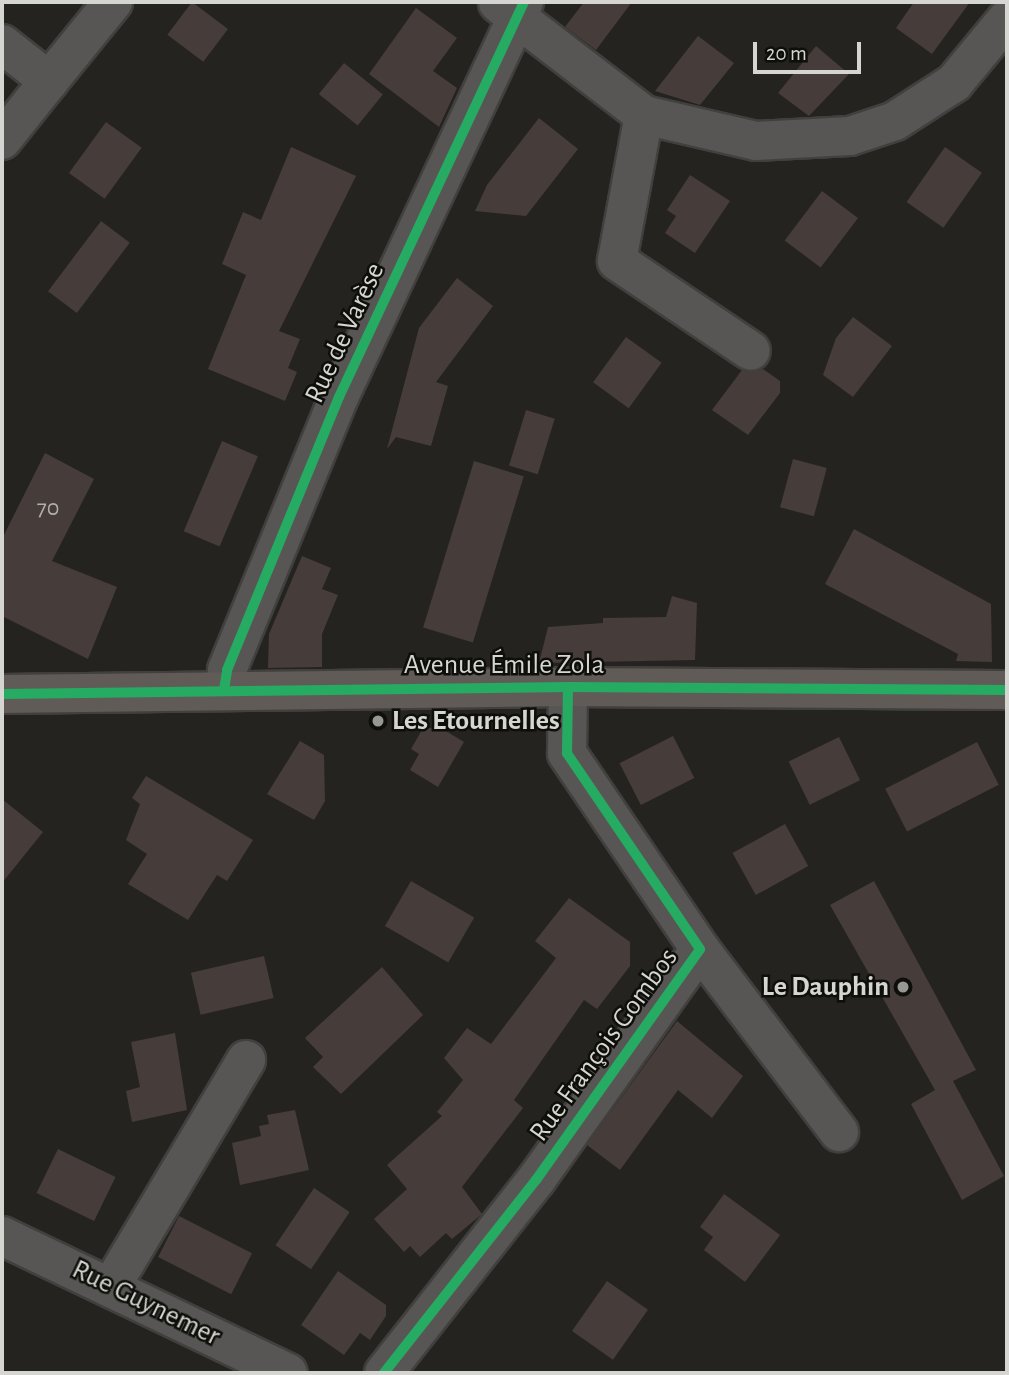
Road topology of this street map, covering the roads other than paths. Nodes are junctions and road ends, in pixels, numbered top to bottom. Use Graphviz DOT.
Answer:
graph roads {
  1 [pos="113,2"];
  2 [pos="512,7"];
  3 [pos="1007,19"];
  4 [pos="2,44"];
  5 [pos="49,81"];
  6 [pos="644,116"];
  7 [pos="2,140"];
  8 [pos="751,351"];
  9 [pos="568,687"];
  10 [pos="224,690"];
  11 [pos="1007,690"];
  12 [pos="2,695"];
  13 [pos="700,950"];
  14 [pos="246,1060"];
  15 [pos="839,1132"];
  16 [pos="2,1236"];
  17 [pos="112,1285"];
  18 [pos="288,1373"];
  19 [pos="384,1373"];
  1 -- 5 [label="street"];
  2 -- 6 [label="street"];
  2 -- 10 [label="street, Rue de Varèse"];
  3 -- 6 [label="street"];
  4 -- 5 [label="street"];
  5 -- 7 [label="street"];
  6 -- 8 [label="street"];
  9 -- 10 [label="main road, Avenue Émile Zola"];
  9 -- 11 [label="main road, Avenue Émile Zola"];
  9 -- 13 [label="street, Rue François Gombos"];
  10 -- 12 [label="main road, Avenue Émile Zola"];
  13 -- 15 [label="street"];
  13 -- 19 [label="street, Rue François Gombos"];
  14 -- 17 [label="street"];
  16 -- 17 [label="street, Rue Guynemer"];
  17 -- 18 [label="street, Rue Guynemer"];
}
